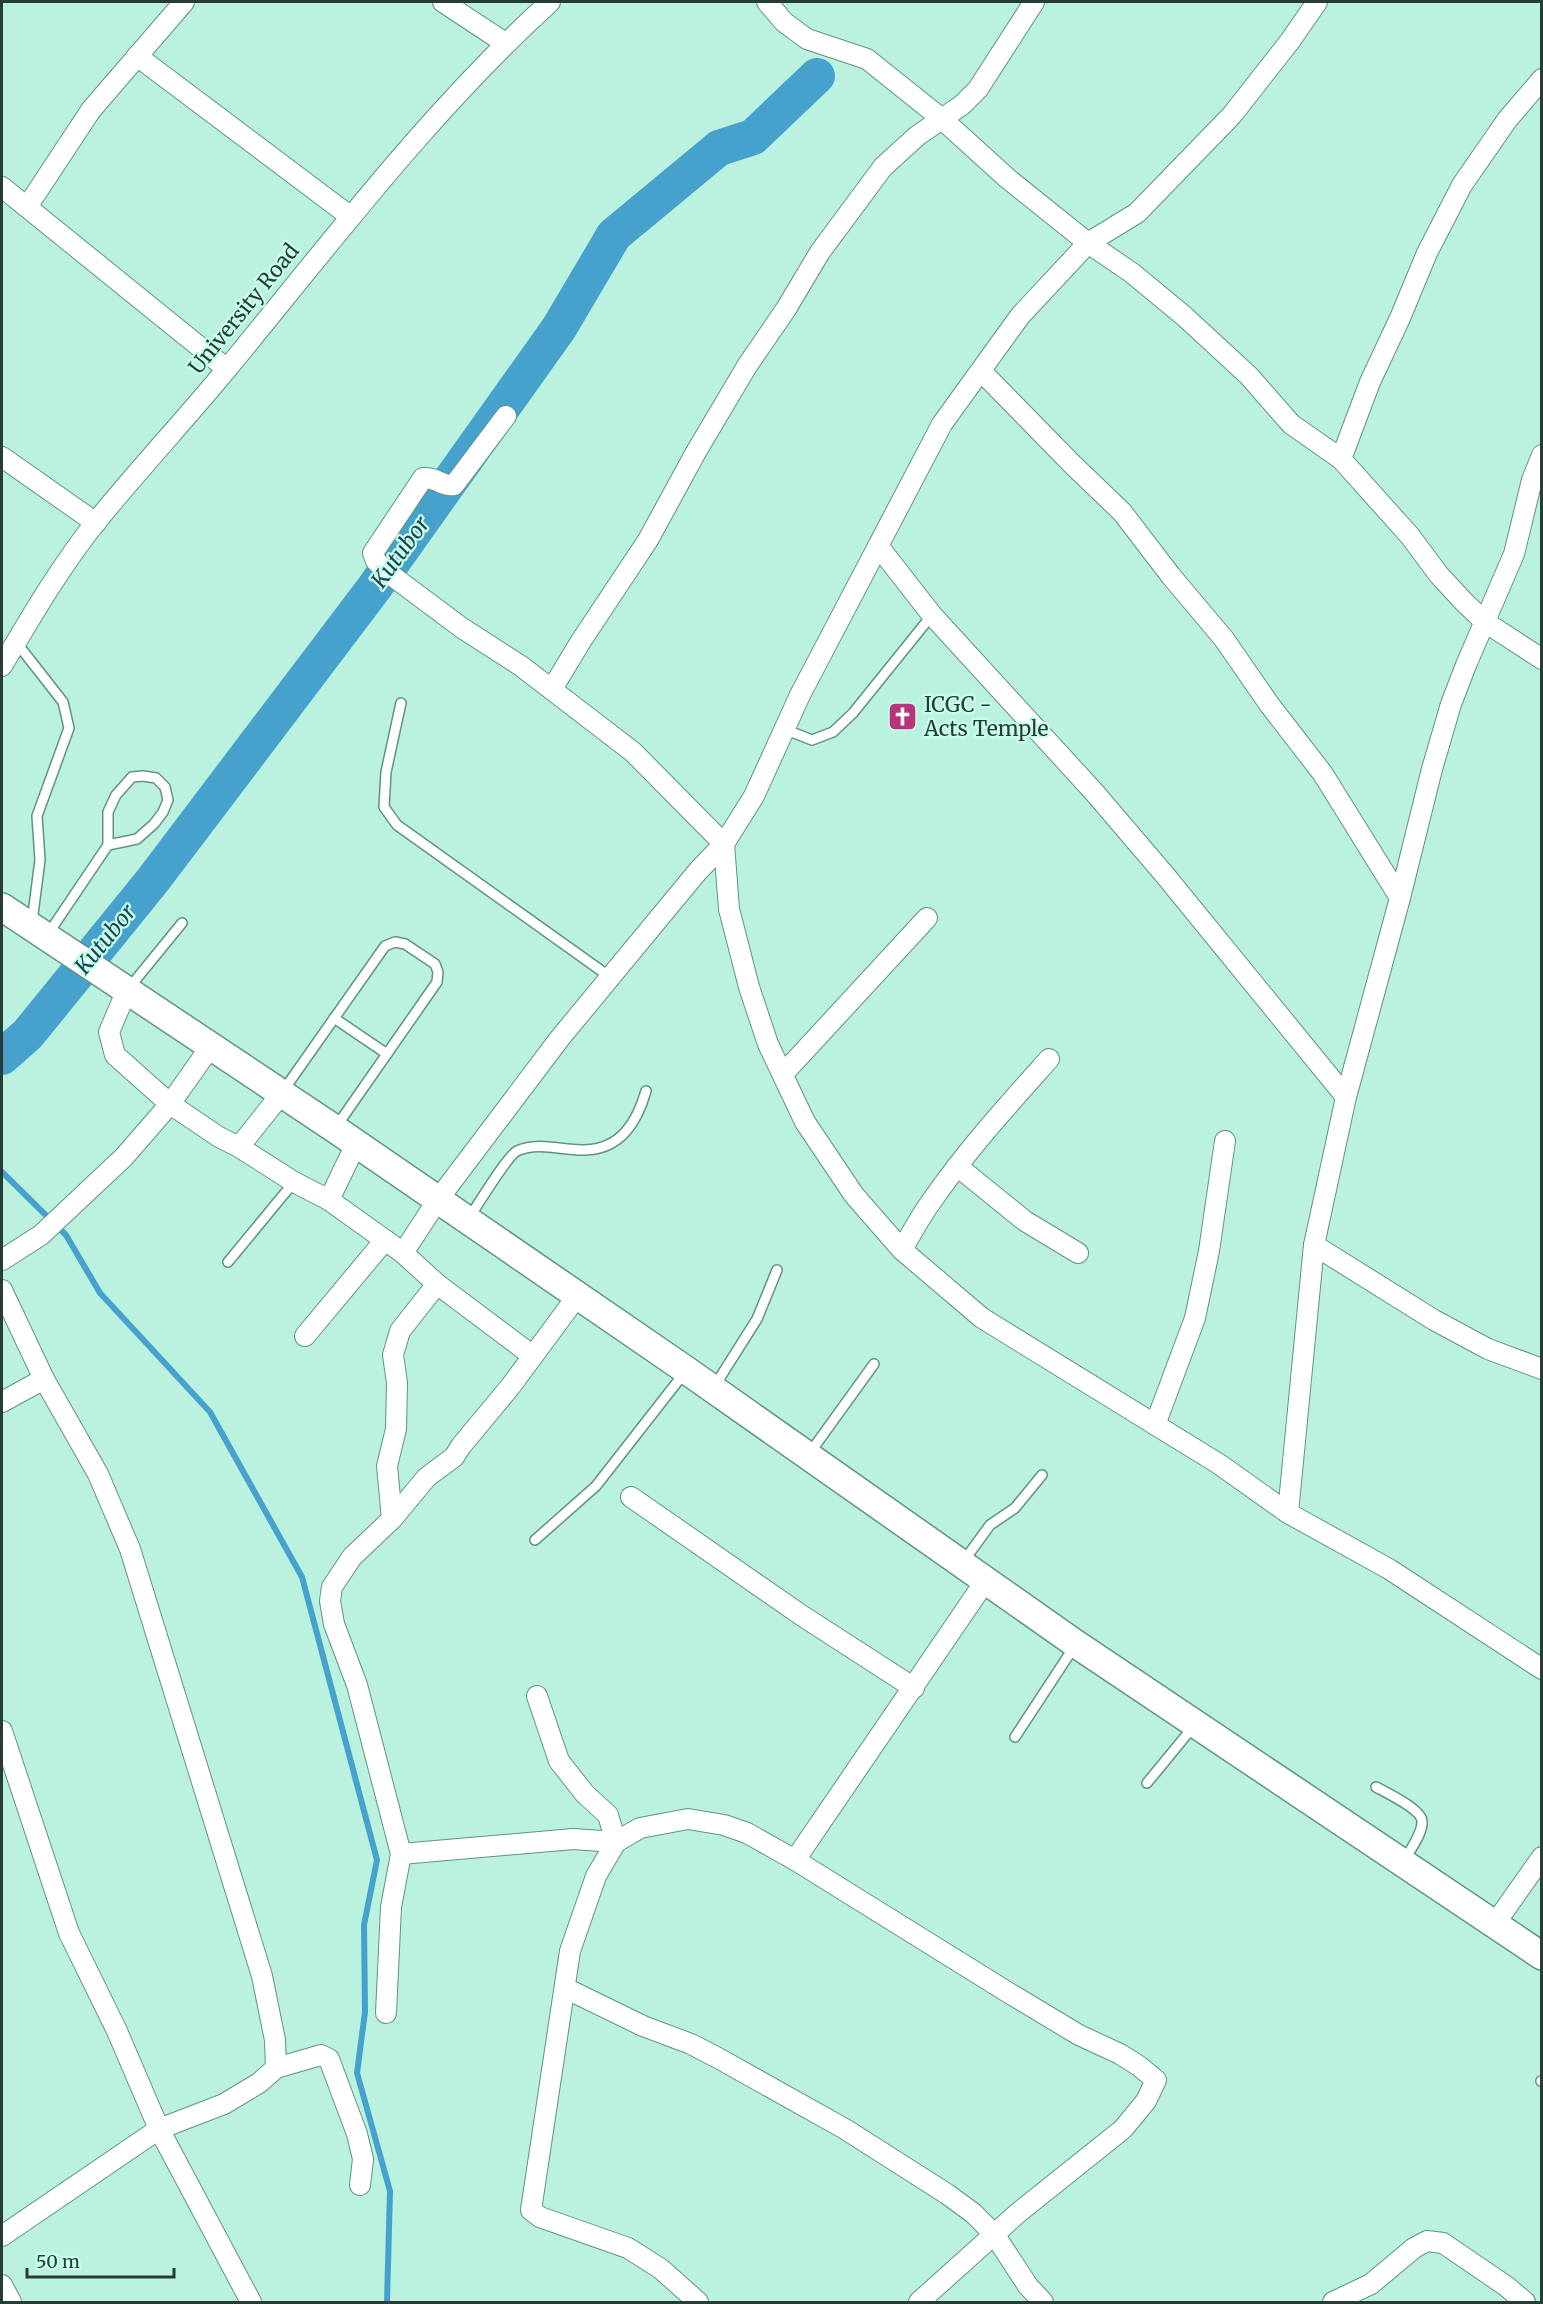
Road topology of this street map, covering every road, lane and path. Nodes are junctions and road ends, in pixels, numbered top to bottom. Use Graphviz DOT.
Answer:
graph roads {
  1 [pos="184,2"];
  2 [pos="443,2"];
  3 [pos="550,2"];
  4 [pos="767,2"];
  5 [pos="1034,2"];
  6 [pos="1317,2"];
  7 [pos="505,43"];
  8 [pos="137,56"];
  9 [pos="1542,79"];
  10 [pos="942,119"];
  11 [pos="2,187"];
  12 [pos="27,207"];
  13 [pos="351,217"];
  14 [pos="1088,243"];
  15 [pos="227,369"];
  16 [pos="981,371"];
  17 [pos="506,416"];
  18 [pos="1542,455"];
  19 [pos="2,457"];
  20 [pos="1341,459"];
  21 [pos="96,523"];
  22 [pos="879,547"];
  23 [pos="932,615"];
  24 [pos="1485,622"];
  25 [pos="16,642"];
  26 [pos="1542,659"];
  27 [pos="2,666"];
  28 [pos="552,689"];
  29 [pos="401,703"];
  30 [pos="784,729"];
  31 [pos="724,844"];
  32 [pos="108,845"];
  33 [pos="1400,898"];
  34 [pos="2,907"];
  35 [pos="927,918"];
  36 [pos="182,923"];
  37 [pos="49,938"];
  38 [pos="610,977"];
  39 [pos="127,990"];
  40 [pos="334,1018"];
  41 [pos="211,1046"];
  42 [pos="387,1054"];
  43 [pos="1049,1059"];
  44 [pos="783,1074"];
  45 [pos="646,1091"];
  46 [pos="282,1093"];
  47 [pos="1346,1097"];
  48 [pos="170,1104"];
  49 [pos="346,1136"];
  50 [pos="1225,1141"];
  51 [pos="239,1147"];
  52 [pos="957,1166"];
  53 [pos="294,1182"];
  54 [pos="329,1200"];
  55 [pos="437,1201"];
  56 [pos="468,1220"];
  57 [pos="385,1240"];
  58 [pos="1314,1245"];
  59 [pos="902,1250"];
  60 [pos="403,1253"];
  61 [pos="1078,1253"];
  62 [pos="2,1260"];
  63 [pos="228,1262"];
  64 [pos="777,1270"];
  65 [pos="437,1284"];
  66 [pos="2,1290"];
  67 [pos="578,1295"];
  68 [pos="305,1336"];
  69 [pos="533,1356"];
  70 [pos="874,1364"];
  71 [pos="1542,1369"];
  72 [pos="686,1370"];
  73 [pos="44,1379"];
  74 [pos="712,1389"];
  75 [pos="2,1402"];
  76 [pos="1155,1425"];
  77 [pos="808,1456"];
  78 [pos="1042,1475"];
  79 [pos="631,1497"];
  80 [pos="1288,1513"];
  81 [pos="392,1519"];
  82 [pos="535,1540"];
  83 [pos="962,1563"];
  84 [pos="986,1580"];
  85 [pos="1076,1644"];
  86 [pos="1542,1669"];
  87 [pos="914,1688"];
  88 [pos="537,1696"];
  89 [pos="1195,1723"];
  90 [pos="2,1731"];
  91 [pos="1015,1737"];
  92 [pos="1147,1783"];
  93 [pos="1376,1787"];
  94 [pos="616,1842"];
  95 [pos="401,1854"];
  96 [pos="1542,1857"];
  97 [pos="795,1860"];
  98 [pos="1402,1863"];
  99 [pos="1494,1925"];
  100 [pos="1542,1956"];
  101 [pos="565,1988"];
  102 [pos="386,2013"];
  103 [pos="276,2068"];
  104 [pos="159,2129"];
  105 [pos="360,2185"];
  106 [pos="994,2234"];
  107 [pos="2,2236"];
  108 [pos="2,2285"];
  109 [pos="11,2302"];
  110 [pos="251,2302"];
  111 [pos="698,2302"];
  112 [pos="919,2302"];
  113 [pos="1043,2302"];
  114 [pos="1334,2302"];
  115 [pos="1525,2302"];
  1 -- 8 [label="street"];
  2 -- 7 [label="street"];
  3 -- 7 [label="street, University Road"];
  4 -- 10 [label="street"];
  5 -- 10 [label="street"];
  6 -- 14 [label="street"];
  7 -- 13 [label="street, University Road"];
  8 -- 12 [label="street"];
  8 -- 13 [label="street"];
  9 -- 20 [label="street"];
  10 -- 14 [label="street"];
  10 -- 28 [label="street"];
  11 -- 12 [label="street"];
  12 -- 15 [label="street"];
  13 -- 15 [label="street, University Road"];
  14 -- 16 [label="street"];
  14 -- 20 [label="street"];
  15 -- 21 [label="street, University Road"];
  16 -- 22 [label="street"];
  16 -- 33 [label="street"];
  17 -- 28 [label="street"];
  18 -- 24 [label="street"];
  19 -- 21 [label="street"];
  20 -- 24 [label="street"];
  21 -- 25 [label="street, University Road"];
  22 -- 23 [label="street"];
  22 -- 30 [label="street"];
  23 -- 30 [label="lane"];
  23 -- 47 [label="street"];
  24 -- 26 [label="street"];
  24 -- 33 [label="street"];
  25 -- 27 [label="street, University Road"];
  25 -- 37 [label="lane"];
  28 -- 31 [label="street"];
  29 -- 38 [label="lane"];
  30 -- 31 [label="street"];
  31 -- 38 [label="street"];
  31 -- 44 [label="street"];
  32 -- 32 [label="lane"];
  32 -- 37 [label="lane"];
  33 -- 47 [label="street"];
  34 -- 37 [label="main road"];
  35 -- 44 [label="street"];
  36 -- 39 [label="lane"];
  37 -- 39 [label="main road"];
  38 -- 55 [label="street"];
  39 -- 41 [label="main road"];
  39 -- 48 [label="street"];
  40 -- 42 [label="lane"];
  40 -- 42 [label="lane"];
  40 -- 46 [label="lane"];
  41 -- 46 [label="main road"];
  41 -- 48 [label="street"];
  42 -- 49 [label="lane"];
  43 -- 52 [label="street"];
  44 -- 59 [label="street"];
  45 -- 56 [label="lane"];
  46 -- 49 [label="main road"];
  46 -- 51 [label="street"];
  47 -- 58 [label="street"];
  48 -- 51 [label="street"];
  48 -- 62 [label="street"];
  49 -- 54 [label="street"];
  49 -- 55 [label="main road"];
  50 -- 76 [label="street"];
  51 -- 53 [label="street"];
  52 -- 59 [label="street"];
  52 -- 61 [label="street"];
  53 -- 54 [label="street"];
  53 -- 63 [label="lane"];
  54 -- 57 [label="street"];
  55 -- 56 [label="main road"];
  55 -- 60 [label="street"];
  56 -- 67 [label="main road"];
  57 -- 60 [label="street"];
  57 -- 68 [label="street"];
  58 -- 71 [label="street"];
  58 -- 80 [label="street"];
  59 -- 76 [label="street"];
  60 -- 65 [label="street"];
  64 -- 74 [label="lane"];
  65 -- 69 [label="street"];
  65 -- 81 [label="street"];
  66 -- 73 [label="street"];
  67 -- 69 [label="street"];
  67 -- 72 [label="main road"];
  69 -- 81 [label="street"];
  70 -- 77 [label="lane"];
  72 -- 74 [label="main road"];
  72 -- 82 [label="lane"];
  73 -- 75 [label="street"];
  73 -- 103 [label="street"];
  74 -- 77 [label="main road"];
  76 -- 80 [label="street"];
  77 -- 83 [label="main road"];
  78 -- 83 [label="lane"];
  79 -- 87 [label="street"];
  80 -- 86 [label="street"];
  81 -- 95 [label="street"];
  83 -- 84 [label="main road"];
  84 -- 85 [label="main road"];
  84 -- 87 [label="street"];
  85 -- 89 [label="main road"];
  85 -- 91 [label="lane"];
  87 -- 97 [label="street"];
  88 -- 94 [label="street"];
  89 -- 92 [label="lane"];
  89 -- 98 [label="main road"];
  90 -- 104 [label="street"];
  93 -- 98 [label="lane"];
  94 -- 95 [label="street"];
  94 -- 97 [label="street"];
  94 -- 101 [label="street"];
  95 -- 102 [label="street"];
  96 -- 99 [label="street"];
  97 -- 106 [label="street"];
  98 -- 99 [label="main road"];
  99 -- 100 [label="main road"];
  101 -- 106 [label="street"];
  101 -- 111 [label="street"];
  103 -- 104 [label="street"];
  103 -- 105 [label="street"];
  104 -- 107 [label="street"];
  104 -- 110 [label="street"];
  106 -- 112 [label="street"];
  106 -- 113 [label="street"];
  108 -- 109 [label="street"];
  114 -- 115 [label="street"];
}
